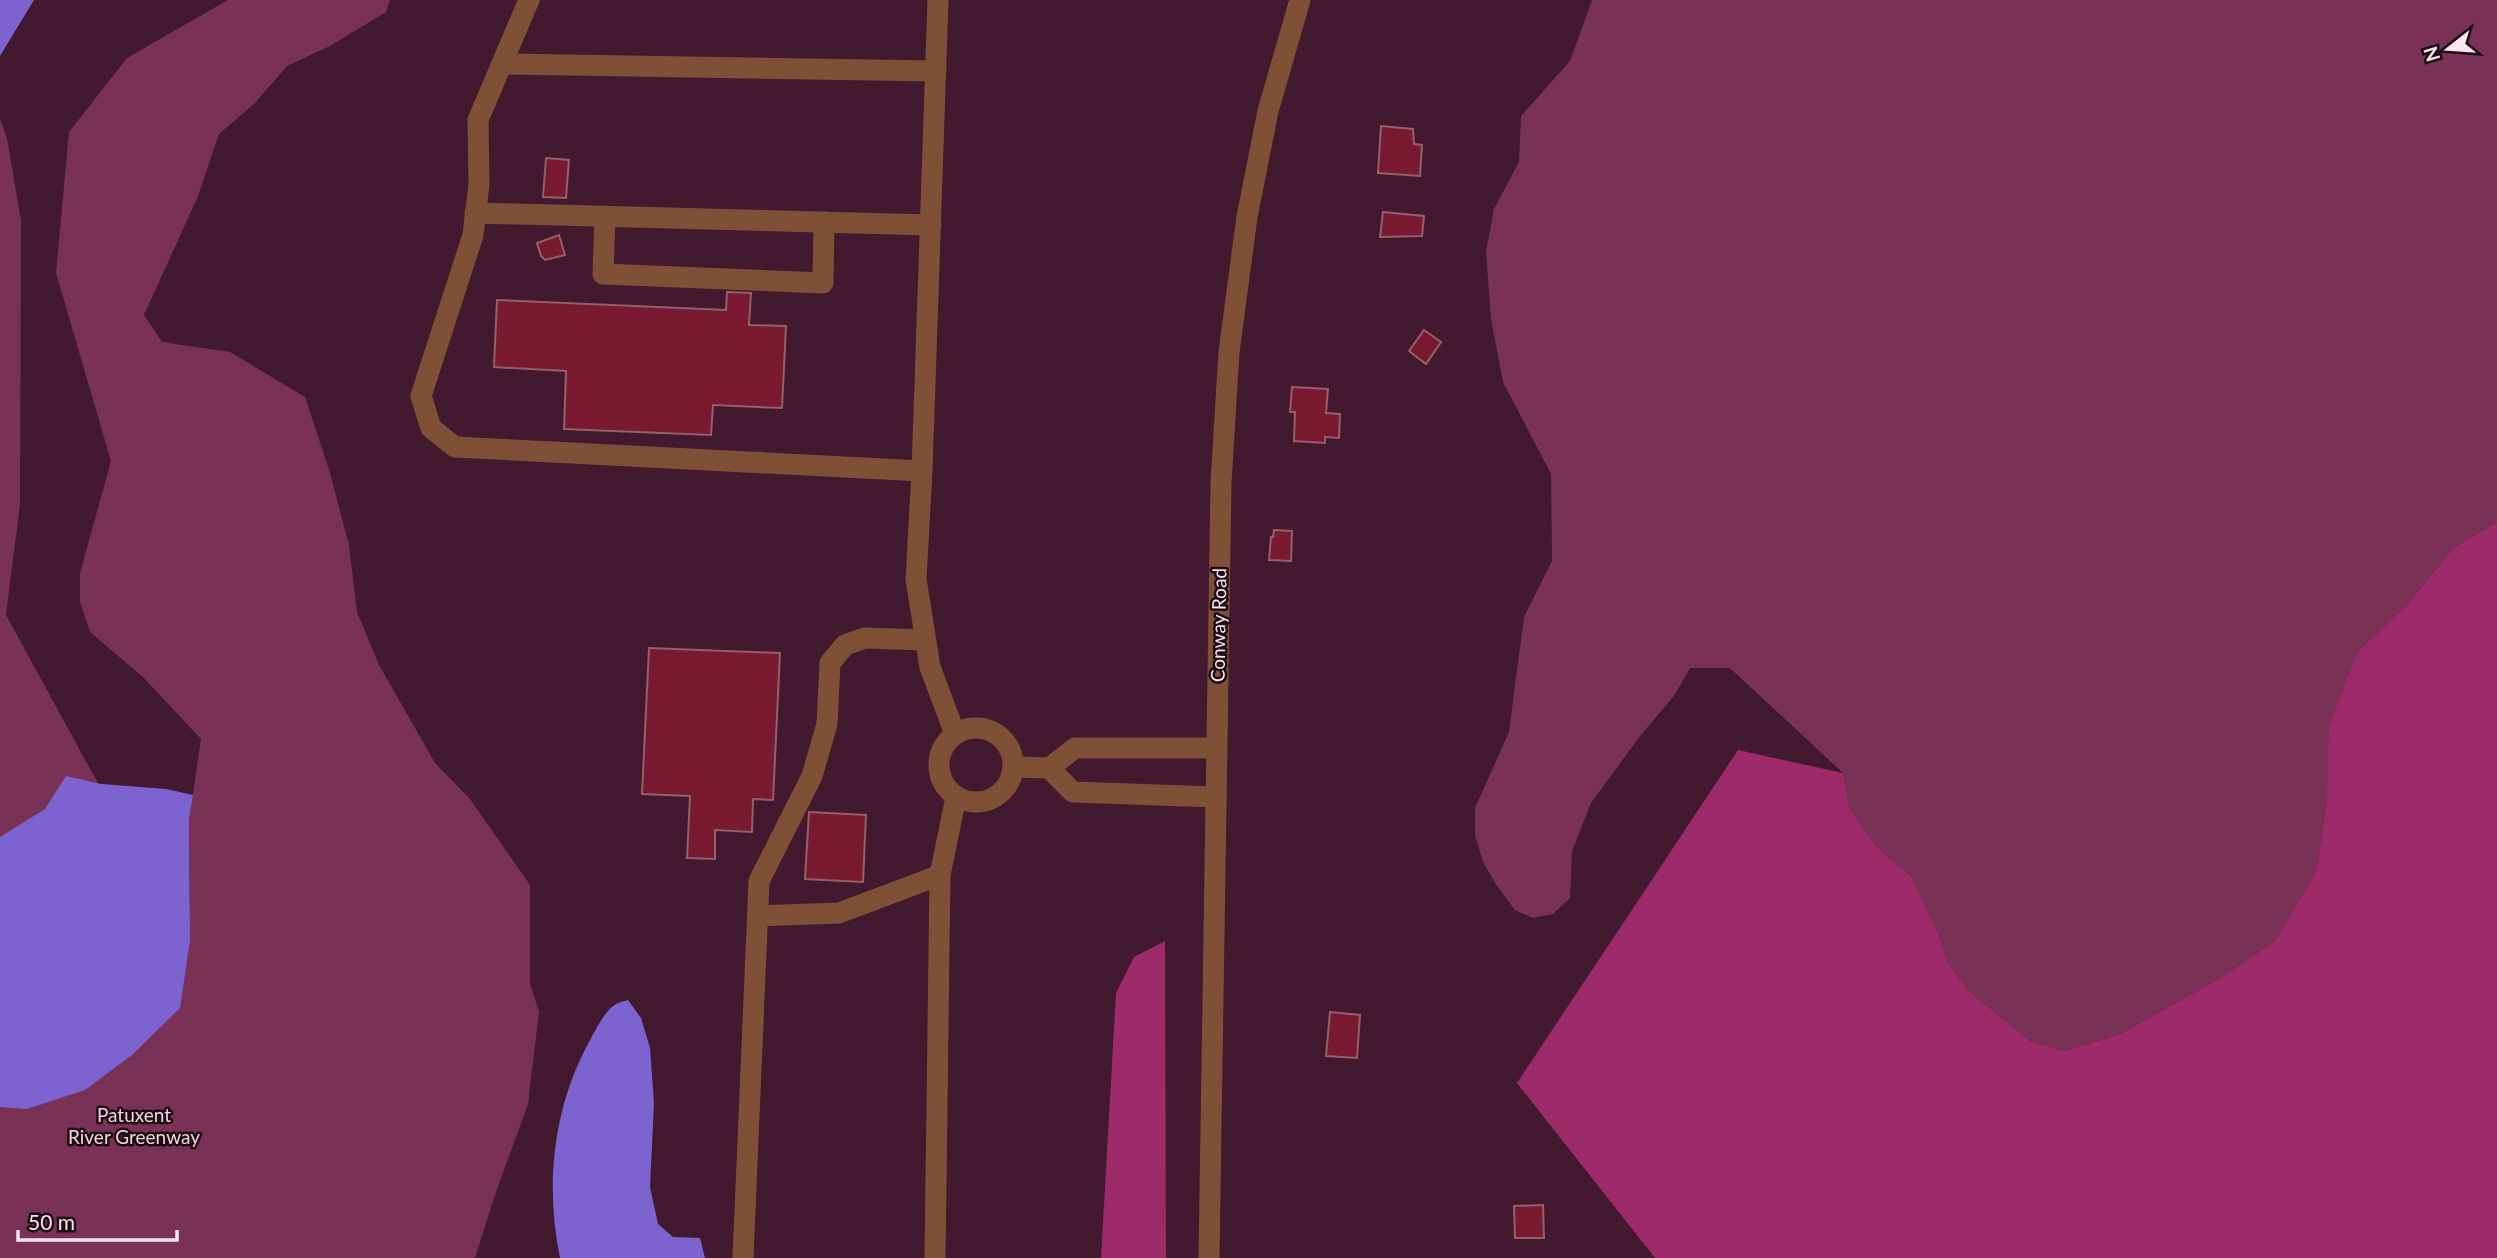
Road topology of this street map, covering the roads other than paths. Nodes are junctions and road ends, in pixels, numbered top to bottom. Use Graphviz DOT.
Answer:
graph roads {
  1 [pos="529,0"];
  2 [pos="938,0"];
  3 [pos="1296,1"];
  4 [pos="502,64"];
  5 [pos="936,71"];
  6 [pos="475,213"];
  7 [pos="605,216"];
  8 [pos="824,222"];
  9 [pos="930,225"];
  10 [pos="922,471"];
  11 [pos="925,640"];
  12 [pos="954,734"];
  13 [pos="1216,747"];
  14 [pos="1013,767"];
  15 [pos="1049,768"];
  16 [pos="956,797"];
  17 [pos="1215,797"];
  18 [pos="940,875"];
  19 [pos="758,916"];
  20 [pos="743,1258"];
  21 [pos="935,1258"];
  22 [pos="1209,1258"];
  1 -- 4 [label="street"];
  2 -- 5 [label="street"];
  3 -- 13 [label="street, Conway Road"];
  4 -- 5 [label="street"];
  4 -- 6 [label="street"];
  5 -- 9 [label="street"];
  6 -- 7 [label="street"];
  6 -- 10 [label="street"];
  7 -- 8 [label="street"];
  7 -- 8 [label="street"];
  8 -- 9 [label="street"];
  9 -- 10 [label="street"];
  10 -- 11 [label="street"];
  11 -- 12 [label="street"];
  11 -- 19 [label="street"];
  12 -- 14 [label="street"];
  12 -- 16 [label="street"];
  13 -- 15 [label="street"];
  13 -- 17 [label="street, Conway Road"];
  14 -- 15 [label="street"];
  14 -- 16 [label="street"];
  15 -- 17 [label="street"];
  16 -- 18 [label="street"];
  17 -- 22 [label="street, Conway Road"];
  18 -- 19 [label="street"];
  18 -- 21 [label="street"];
  19 -- 20 [label="street"];
}
